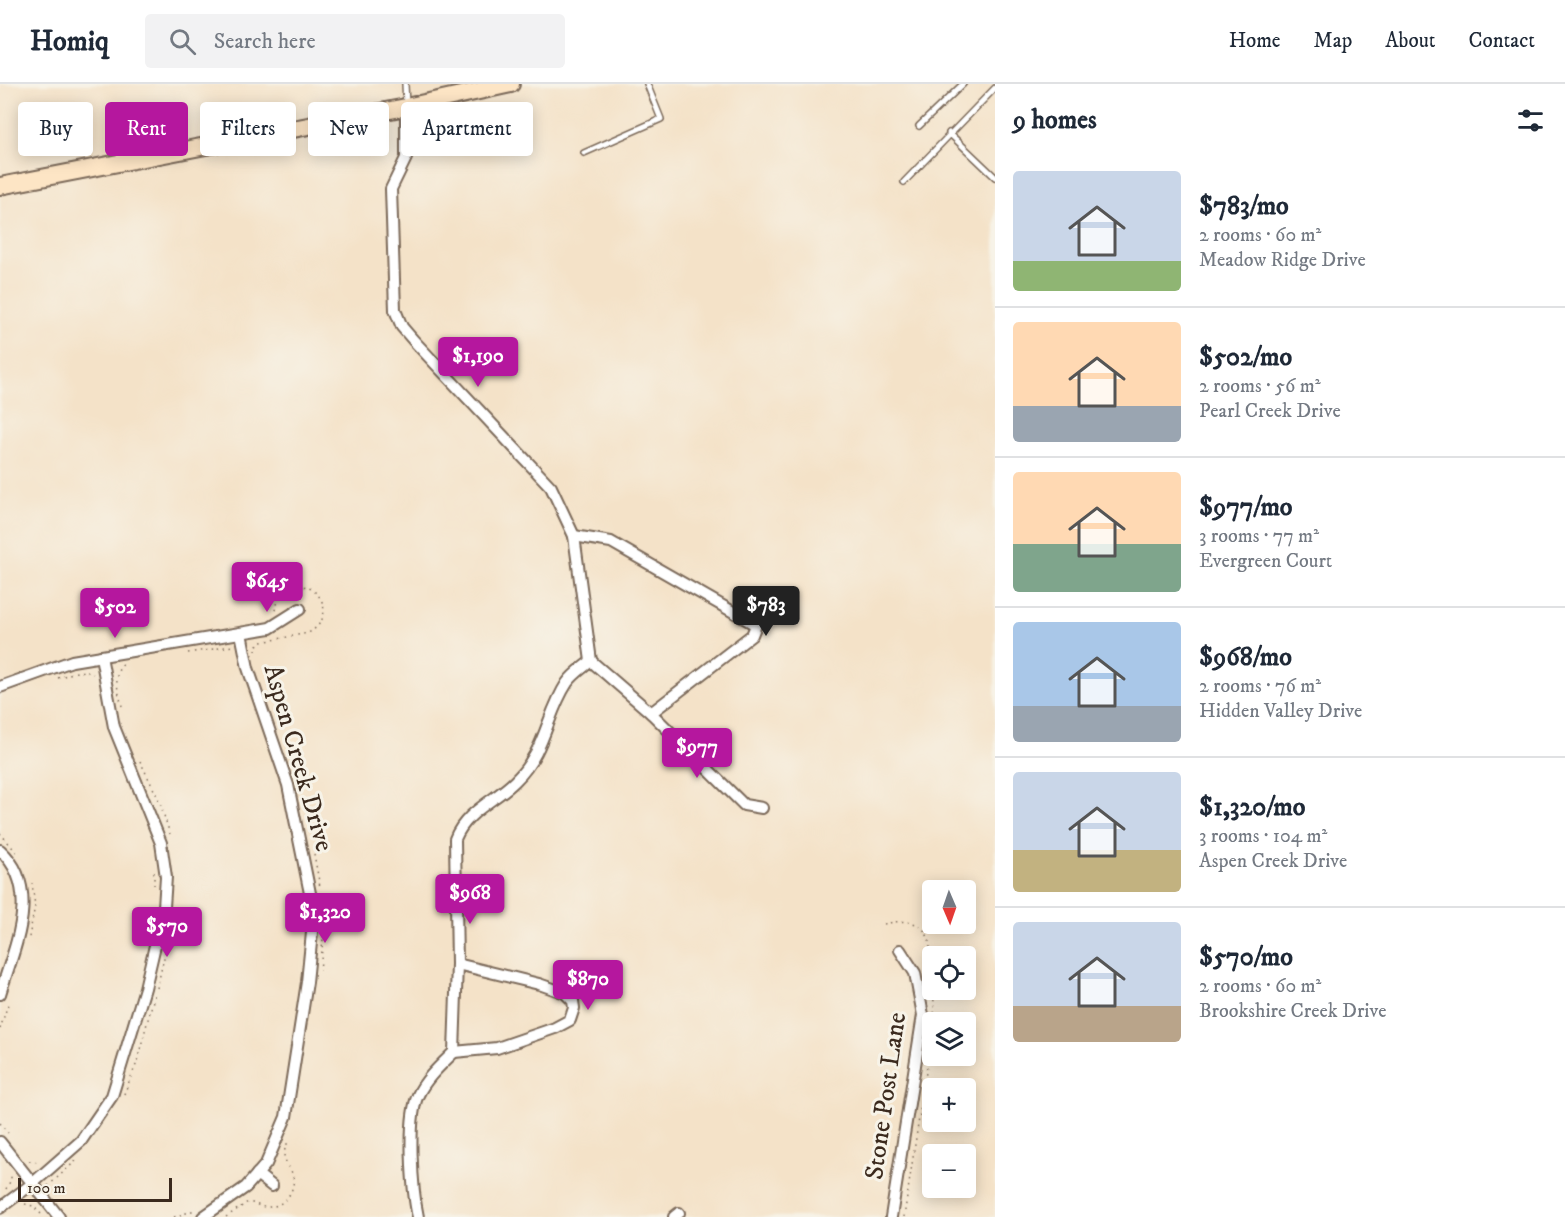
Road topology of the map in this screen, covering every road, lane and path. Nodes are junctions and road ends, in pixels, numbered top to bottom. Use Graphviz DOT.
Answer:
graph roads {
  1 [pos="405,84"];
  2 [pos="511,84"];
  3 [pos="647,84"];
  4 [pos="963,84"];
  5 [pos="995,88"];
  6 [pos="406,102"];
  7 [pos="429,102"];
  8 [pos="401,108"];
  9 [pos="919,126"];
  10 [pos="950,133"];
  11 [pos="584,153"];
  12 [pos="406,156"];
  13 [pos="995,177"];
  14 [pos="904,182"];
  15 [pos="0,186"];
  16 [pos="574,536"];
  17 [pos="300,609"];
  18 [pos="270,617"];
  19 [pos="241,633"];
  20 [pos="255,642"];
  21 [pos="258,644"];
  22 [pos="256,652"];
  23 [pos="189,653"];
  24 [pos="101,656"];
  25 [pos="235,656"];
  26 [pos="591,661"];
  27 [pos="124,663"];
  28 [pos="91,668"];
  29 [pos="88,672"];
  30 [pos="95,677"];
  31 [pos="54,680"];
  32 [pos="0,687"];
  33 [pos="123,713"];
  34 [pos="651,713"];
  35 [pos="139,759"];
  36 [pos="762,808"];
  37 [pos="170,837"];
  38 [pos="0,850"];
  39 [pos="313,852"];
  40 [pos="153,865"];
  41 [pos="320,886"];
  42 [pos="154,893"];
  43 [pos="172,922"];
  44 [pos="324,924"];
  45 [pos="884,924"];
  46 [pos="900,950"];
  47 [pos="457,964"];
  48 [pos="319,977"];
  49 [pos="0,994"];
  50 [pos="934,1012"];
  51 [pos="454,1052"];
  52 [pos="927,1066"];
  53 [pos="123,1097"];
  54 [pos="0,1123"];
  55 [pos="291,1133"];
  56 [pos="13,1140"];
  57 [pos="0,1142"];
  58 [pos="83,1154"];
  59 [pos="25,1157"];
  60 [pos="40,1162"];
  61 [pos="10,1172"];
  62 [pos="257,1174"];
  63 [pos="9,1184"];
  64 [pos="32,1184"];
  65 [pos="13,1185"];
  66 [pos="48,1186"];
  67 [pos="272,1186"];
  68 [pos="0,1194"];
  69 [pos="28,1199"];
  70 [pos="28,1203"];
  71 [pos="21,1205"];
  72 [pos="0,1208"];
  73 [pos="200,1213"];
  74 [pos="44,1217"];
  75 [pos="60,1217"];
  76 [pos="174,1217"];
  77 [pos="226,1217"];
  78 [pos="418,1217"];
  79 [pos="891,1217"];
  80 [pos="904,1217"];
  1 -- 6 [label="lane"];
  2 -- 7 [label="main road"];
  3 -- 11 [label="lane"];
  4 -- 9 [label="lane"];
  5 -- 10 [label="lane"];
  8 -- 15 [label="main road"];
  10 -- 13 [label="lane"];
  10 -- 14 [label="lane"];
  12 -- 16 [label="street"];
  16 -- 26 [label="street"];
  16 -- 34 [label="street"];
  17 -- 19 [label="street"];
  18 -- 21 [label="path"];
  19 -- 24 [label="street"];
  19 -- 62 [label="street, Aspen Creek Drive"];
  20 -- 21 [label="path"];
  21 -- 22 [label="path"];
  23 -- 25 [label="path"];
  24 -- 32 [label="street"];
  24 -- 64 [label="street"];
  26 -- 34 [label="street"];
  26 -- 47 [label="street"];
  27 -- 33 [label="path"];
  28 -- 29 [label="path"];
  29 -- 30 [label="path"];
  29 -- 31 [label="path"];
  34 -- 36 [label="street"];
  35 -- 37 [label="path"];
  38 -- 49 [label="street"];
  39 -- 41 [label="path"];
  40 -- 42 [label="path"];
  43 -- 53 [label="path"];
  44 -- 48 [label="path"];
  45 -- 50 [label="path"];
  46 -- 79 [label="street, Stone Post Lane"];
  47 -- 51 [label="street"];
  47 -- 51 [label="street"];
  51 -- 78 [label="street"];
  52 -- 80 [label="path"];
  54 -- 56 [label="path"];
  55 -- 77 [label="path"];
  57 -- 64 [label="street"];
  58 -- 66 [label="path"];
  59 -- 60 [label="path"];
  61 -- 63 [label="path"];
  62 -- 67 [label="street"];
  62 -- 73 [label="street, Aspen Creek Drive"];
  63 -- 65 [label="path"];
  63 -- 68 [label="path"];
  64 -- 72 [label="street"];
  64 -- 75 [label="street"];
  69 -- 70 [label="path"];
  70 -- 71 [label="path"];
  70 -- 74 [label="path"];
  73 -- 76 [label="path"];
}
